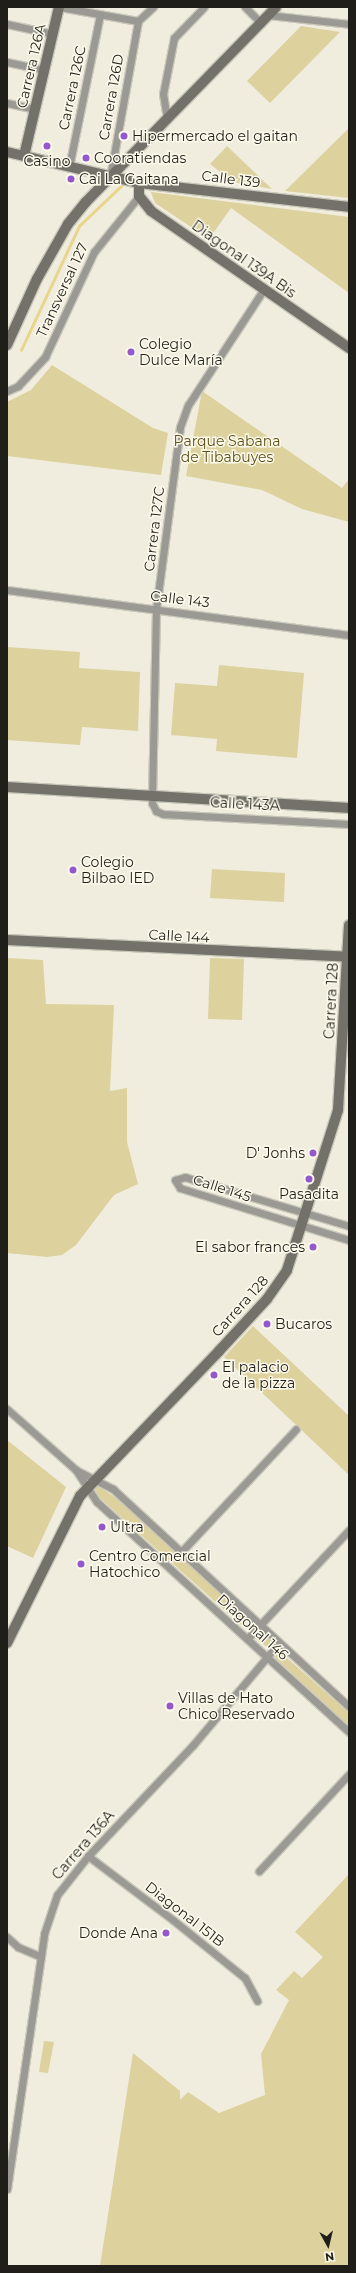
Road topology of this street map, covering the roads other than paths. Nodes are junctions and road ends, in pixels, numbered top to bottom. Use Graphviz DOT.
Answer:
graph roads {
  1 [pos="59,7"];
  2 [pos="153,7"];
  3 [pos="204,7"];
  4 [pos="246,7"];
  5 [pos="276,7"];
  6 [pos="100,15"];
  7 [pos="264,19"];
  8 [pos="138,21"];
  9 [pos="7,24"];
  10 [pos="349,24"];
  11 [pos="52,34"];
  12 [pos="7,62"];
  13 [pos="44,70"];
  14 [pos="7,103"];
  15 [pos="35,109"];
  16 [pos="167,119"];
  17 [pos="7,152"];
  18 [pos="24,156"];
  19 [pos="69,167"];
  20 [pos="110,177"];
  21 [pos="139,183"];
  22 [pos="139,196"];
  23 [pos="349,207"];
  24 [pos="264,289"];
  25 [pos="7,344"];
  26 [pos="349,348"];
  27 [pos="7,391"];
  28 [pos="7,590"];
  29 [pos="156,610"];
  30 [pos="349,635"];
  31 [pos="7,787"];
  32 [pos="151,796"];
  33 [pos="349,808"];
  34 [pos="349,824"];
  35 [pos="349,925"];
  36 [pos="7,940"];
  37 [pos="348,957"];
  38 [pos="306,1214"];
  39 [pos="302,1226"];
  40 [pos="349,1226"];
  41 [pos="349,1240"];
  42 [pos="7,1409"];
  43 [pos="296,1429"];
  44 [pos="76,1470"];
  45 [pos="96,1479"];
  46 [pos="87,1488"];
  47 [pos="349,1530"];
  48 [pos="181,1552"];
  49 [pos="260,1625"];
  50 [pos="247,1639"];
  51 [pos="7,1643"];
  52 [pos="279,1643"];
  53 [pos="267,1657"];
  54 [pos="349,1707"];
  55 [pos="349,1732"];
  56 [pos="349,1774"];
  57 [pos="88,1856"];
  58 [pos="259,1871"];
  59 [pos="7,1937"];
  60 [pos="41,1957"];
  61 [pos="257,2001"];
  62 [pos="7,2189"];
  1 -- 6 [label="street"];
  1 -- 11 [label="street, Carrera 126A"];
  2 -- 8 [label="street"];
  3 -- 16 [label="street"];
  4 -- 7 [label="street"];
  5 -- 7 [label="street"];
  6 -- 8 [label="street"];
  6 -- 19 [label="street, Carrera 126C"];
  7 -- 10 [label="street"];
  7 -- 16 [label="street"];
  8 -- 20 [label="street, Carrera 126D"];
  9 -- 11 [label="street"];
  11 -- 13 [label="street, Carrera 126A"];
  12 -- 13 [label="street"];
  13 -- 15 [label="street, Carrera 126A"];
  14 -- 15 [label="street"];
  15 -- 18 [label="street, Carrera 126A"];
  16 -- 20 [label="street"];
  17 -- 18 [label="street, Calle 139"];
  18 -- 19 [label="street, Calle 139"];
  19 -- 20 [label="street, Calle 139"];
  20 -- 21 [label="street, Calle 139"];
  20 -- 25 [label="street"];
  21 -- 22 [label="street"];
  21 -- 23 [label="street, Calle 139"];
  22 -- 24 [label="street, Diagonal 139A Bis"];
  22 -- 27 [label="street, Transversal 127"];
  24 -- 26 [label="street, Diagonal 139A Bis"];
  24 -- 29 [label="street, Carrera 127C"];
  28 -- 29 [label="street, Calle 143"];
  29 -- 30 [label="street, Calle 143"];
  29 -- 32 [label="street, Carrera 127C"];
  31 -- 32 [label="street, Calle 143A"];
  32 -- 33 [label="street, Calle 143A"];
  32 -- 34 [label="street, Calle 143A"];
  35 -- 37 [label="street, Carrera 128"];
  36 -- 37 [label="street, Calle 144"];
  37 -- 38 [label="street, Carrera 128"];
  38 -- 39 [label="street, Carrera 128"];
  38 -- 39 [label="street, Calle 145"];
  38 -- 40 [label="street, Calle 145"];
  39 -- 41 [label="street, Calle 145"];
  39 -- 45 [label="street, Carrera 128"];
  42 -- 44 [label="street, Diagonal 146"];
  43 -- 48 [label="street"];
  44 -- 45 [label="street, Diagonal 146"];
  44 -- 46 [label="street, Diagonal 146"];
  45 -- 46 [label="street, Carrera 128"];
  45 -- 48 [label="street, Diagonal 146"];
  46 -- 50 [label="street, Diagonal 146"];
  46 -- 51 [label="street, Carrera 128"];
  47 -- 49 [label="street"];
  48 -- 49 [label="street, Diagonal 146"];
  49 -- 50 [label="street"];
  49 -- 52 [label="street, Diagonal 146"];
  50 -- 53 [label="street, Diagonal 146"];
  52 -- 53 [label="street, Carrera 136A"];
  52 -- 54 [label="street, Diagonal 146"];
  53 -- 55 [label="street, Diagonal 146"];
  53 -- 57 [label="street, Carrera 136A"];
  56 -- 58 [label="street"];
  57 -- 60 [label="street, Carrera 136A"];
  57 -- 61 [label="street, Diagonal 151B"];
  59 -- 60 [label="street"];
  60 -- 62 [label="street, Carrera 136A"];
}
